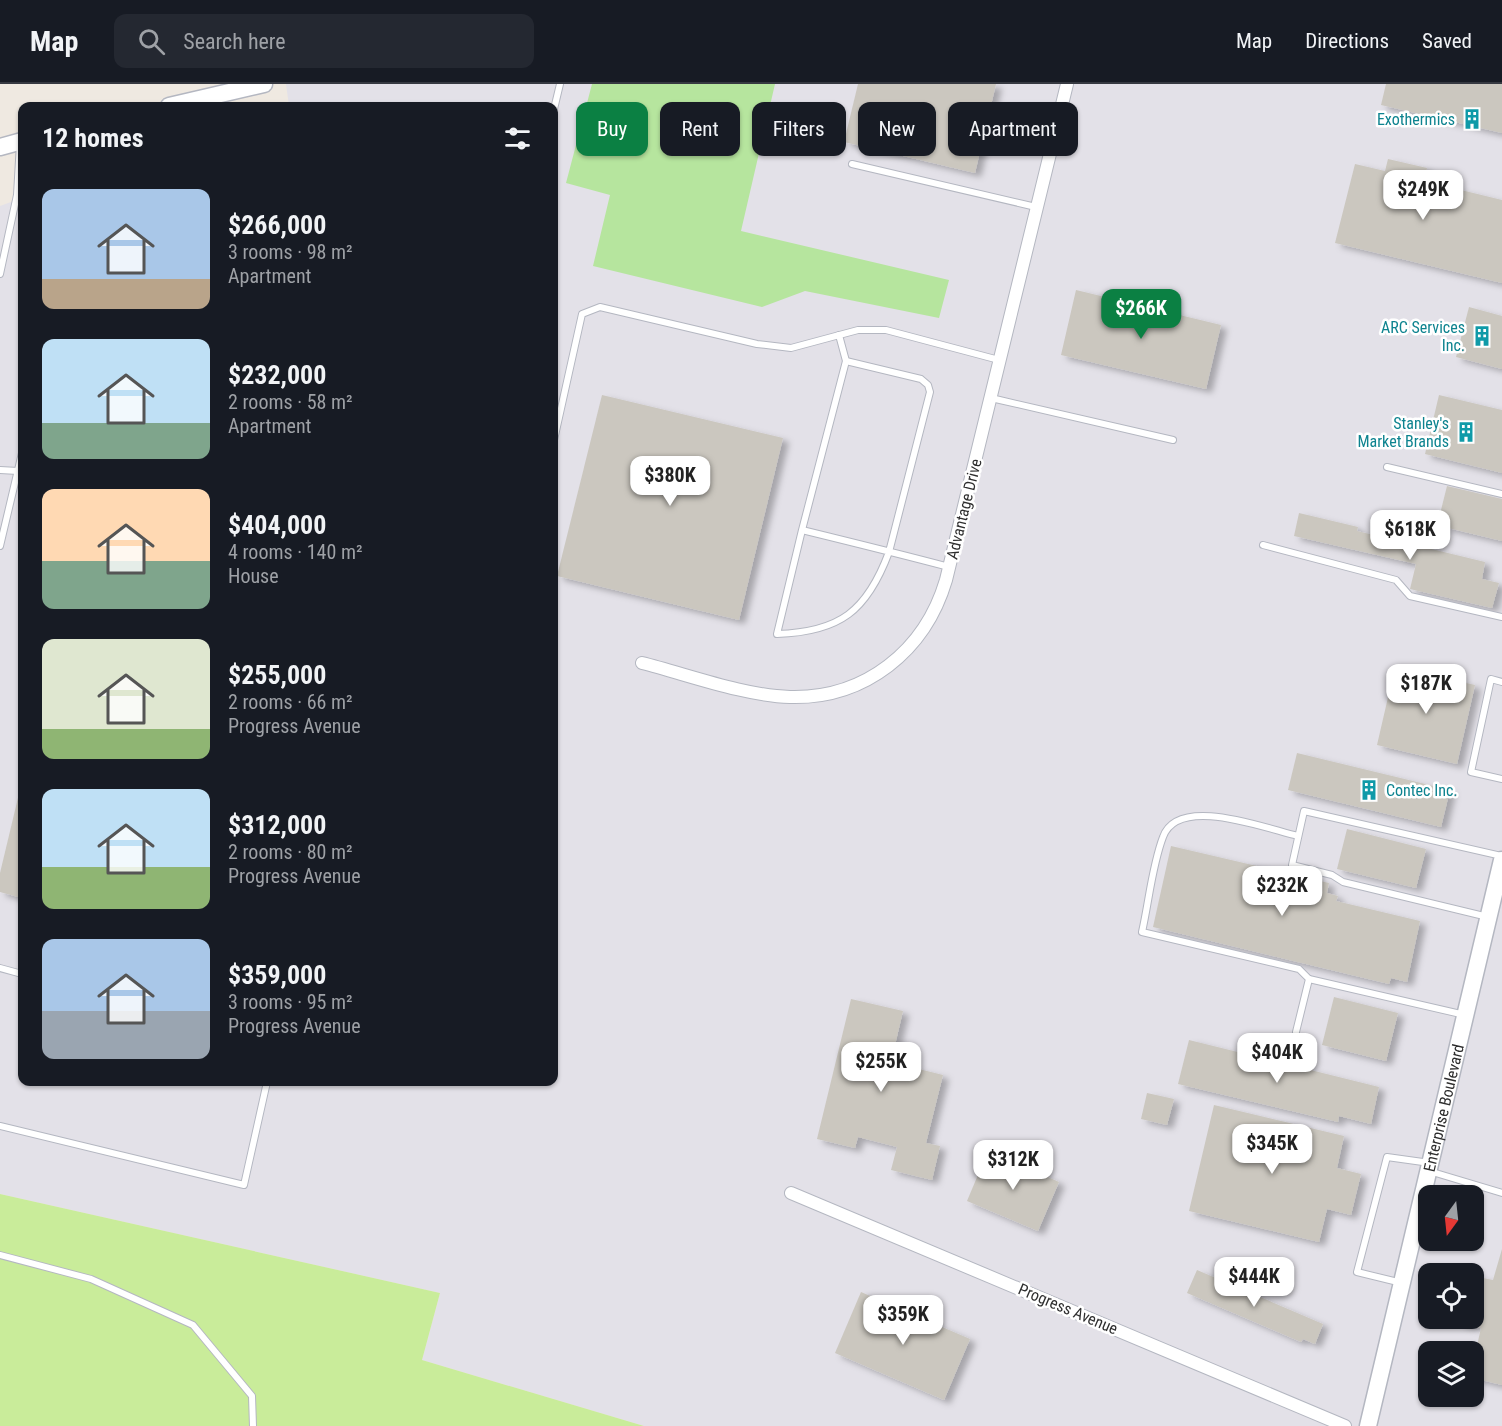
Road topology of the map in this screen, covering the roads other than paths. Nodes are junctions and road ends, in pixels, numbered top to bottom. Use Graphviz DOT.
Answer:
graph roads {
  1 [pos="264,84"];
  2 [pos="560,84"];
  3 [pos="1067,84"];
  4 [pos="186,102"];
  5 [pos="556,102"];
  6 [pos="18,143"];
  7 [pos="0,147"];
  8 [pos="852,164"];
  9 [pos="18,182"];
  10 [pos="1037,208"];
  11 [pos="0,274"];
  12 [pos="839,335"];
  13 [pos="1000,360"];
  14 [pos="846,361"];
  15 [pos="991,398"];
  16 [pos="558,422"];
  17 [pos="1173,440"];
  18 [pos="1387,467"];
  19 [pos="0,470"];
  20 [pos="18,471"];
  21 [pos="1502,494"];
  22 [pos="802,530"];
  23 [pos="1263,545"];
  24 [pos="0,546"];
  25 [pos="889,552"];
  26 [pos="950,567"];
  27 [pos="1502,617"];
  28 [pos="642,663"];
  29 [pos="1502,682"];
  30 [pos="1502,779"];
  31 [pos="1298,836"];
  32 [pos="1502,858"];
  33 [pos="1489,917"];
  34 [pos="0,968"];
  35 [pos="18,973"];
  36 [pos="1309,979"];
  37 [pos="1465,1015"];
  38 [pos="1296,1032"];
  39 [pos="266,1086"];
  40 [pos="0,1126"];
  41 [pos="1430,1167"];
  42 [pos="791,1193"];
  43 [pos="1502,1193"];
  44 [pos="0,1255"];
  45 [pos="1402,1283"];
  46 [pos="252,1426"];
  47 [pos="1345,1426"];
  48 [pos="1368,1426"];
  1 -- 4 [label="street"];
  2 -- 5 [label="lane"];
  3 -- 10 [label="street, Advantage Drive"];
  6 -- 7 [label="street"];
  8 -- 10 [label="lane"];
  9 -- 11 [label="lane"];
  10 -- 13 [label="street, Advantage Drive"];
  12 -- 13 [label="lane"];
  12 -- 14 [label="lane"];
  12 -- 16 [label="lane"];
  13 -- 15 [label="street, Advantage Drive"];
  14 -- 22 [label="lane"];
  14 -- 25 [label="lane"];
  15 -- 17 [label="lane"];
  15 -- 26 [label="street, Advantage Drive"];
  18 -- 21 [label="lane"];
  19 -- 20 [label="lane"];
  20 -- 24 [label="lane"];
  22 -- 25 [label="lane"];
  22 -- 25 [label="lane"];
  23 -- 27 [label="lane"];
  25 -- 26 [label="lane"];
  26 -- 28 [label="street, Advantage Drive"];
  29 -- 30 [label="lane"];
  31 -- 32 [label="lane"];
  31 -- 33 [label="lane"];
  31 -- 36 [label="lane"];
  32 -- 33 [label="street, Enterprise Boulevard"];
  33 -- 37 [label="street, Enterprise Boulevard"];
  34 -- 35 [label="lane"];
  36 -- 37 [label="lane"];
  36 -- 38 [label="lane"];
  37 -- 41 [label="street, Enterprise Boulevard"];
  39 -- 40 [label="lane"];
  41 -- 43 [label="lane"];
  41 -- 45 [label="street, Enterprise Boulevard"];
  41 -- 45 [label="lane"];
  42 -- 47 [label="street, Progress Avenue"];
  44 -- 46 [label="lane"];
  45 -- 48 [label="street, Enterprise Boulevard"];
}
